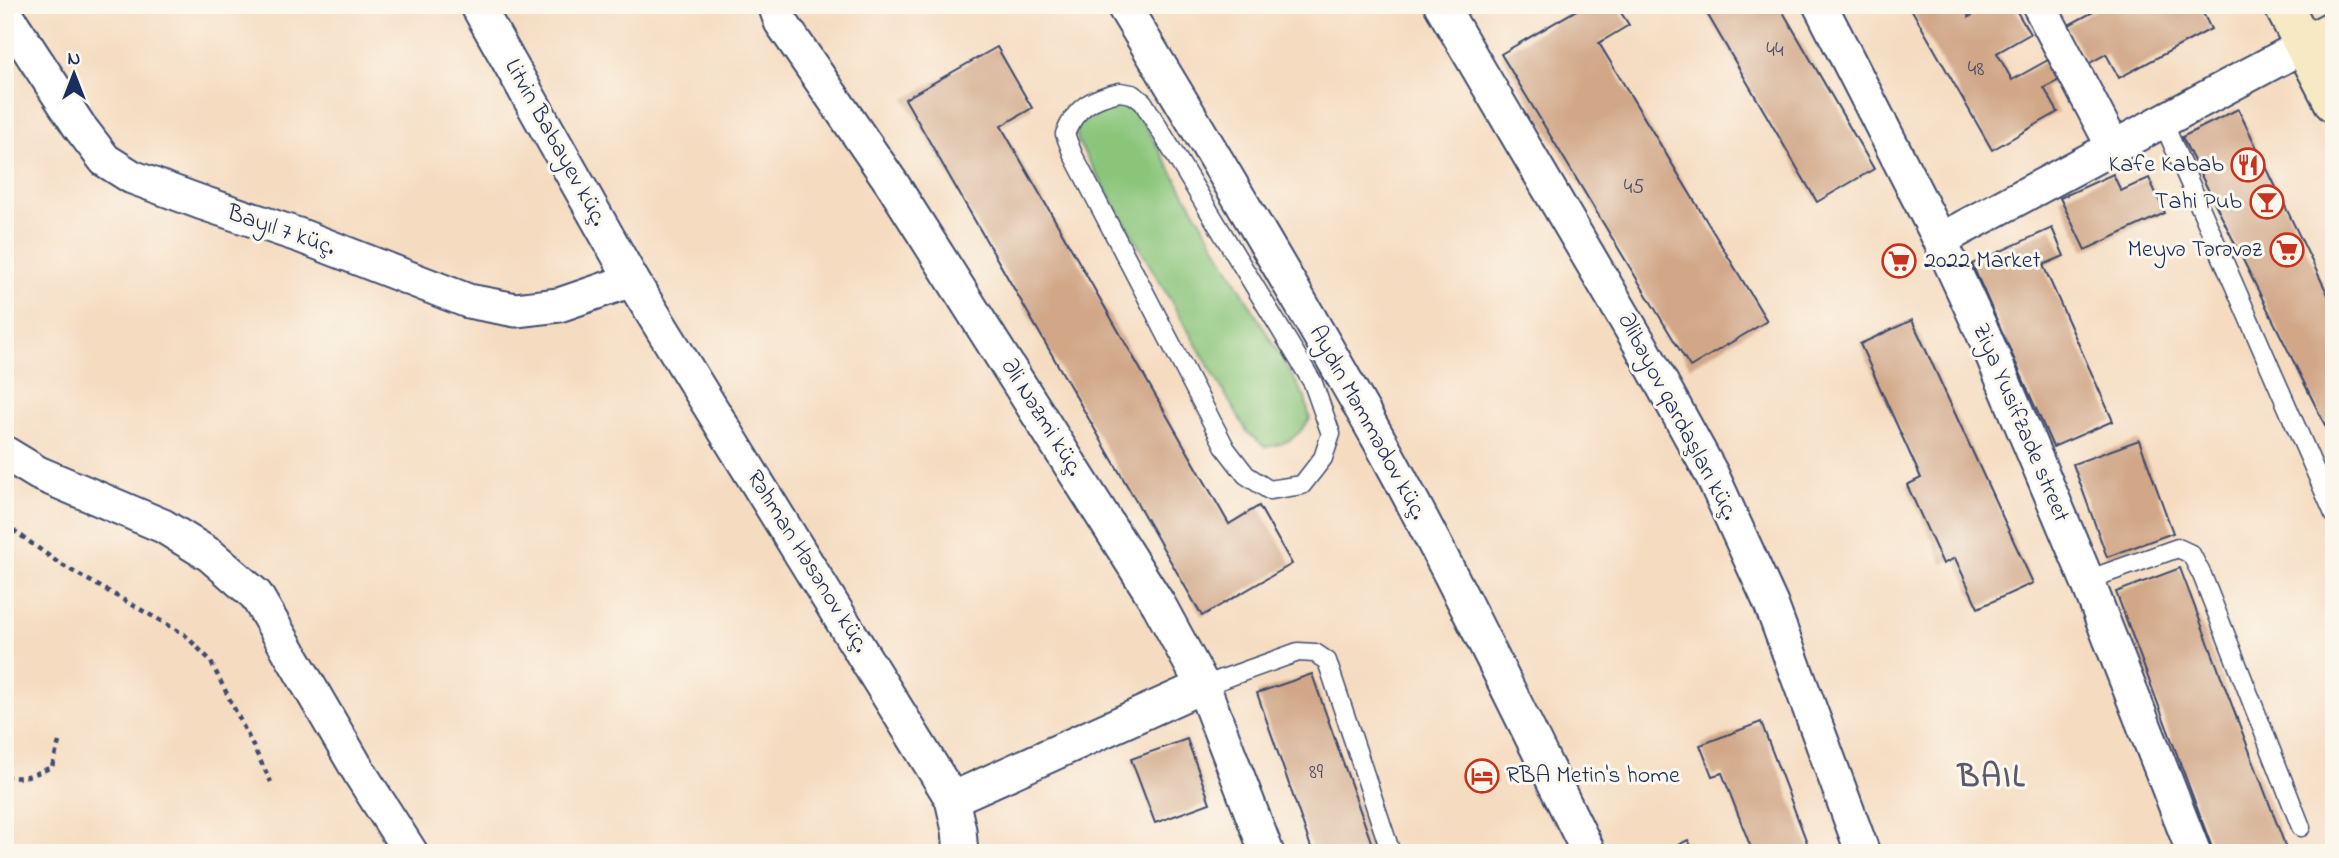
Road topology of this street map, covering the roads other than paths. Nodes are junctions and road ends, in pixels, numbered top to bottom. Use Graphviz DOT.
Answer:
graph roads {
  1 [pos="477,5"];
  2 [pos="775,5"];
  3 [pos="1123,5"];
  4 [pos="1441,5"];
  5 [pos="1819,5"];
  6 [pos="2039,5"];
  7 [pos="2283,5"];
  8 [pos="5,13"];
  9 [pos="2319,38"];
  10 [pos="2334,103"];
  11 [pos="2163,122"];
  12 [pos="2114,148"];
  13 [pos="1251,215"];
  14 [pos="1222,234"];
  15 [pos="1940,240"];
  16 [pos="632,280"];
  17 [pos="5,453"];
  18 [pos="2334,514"];
  19 [pos="2087,580"];
  20 [pos="1203,686"];
  21 [pos="952,799"];
  22 [pos="2301,827"];
  23 [pos="411,853"];
  24 [pos="961,853"];
  25 [pos="1267,853"];
  26 [pos="1391,853"];
  27 [pos="1589,853"];
  28 [pos="1863,853"];
  29 [pos="2194,853"];
  1 -- 16 [label="street, Litvin Babayev küç."];
  2 -- 20 [label="street, Əli Nəzmi küç."];
  3 -- 13 [label="street, Aydın Məmmədov küç."];
  4 -- 28 [label="street, Əlibəyov qardaşları küç."];
  5 -- 15 [label="street, Ziya Yusifzade street"];
  6 -- 12 [label="street"];
  7 -- 9 [label="street"];
  8 -- 16 [label="street, Bayıl 7 küç."];
  9 -- 10 [label="street"];
  9 -- 11 [label="street"];
  11 -- 12 [label="street"];
  11 -- 18 [label="lane"];
  12 -- 15 [label="street"];
  13 -- 14 [label="lane"];
  13 -- 27 [label="street, Aydın Məmmədov küç."];
  14 -- 14 [label="lane"];
  15 -- 19 [label="street, Ziya Yusifzade street"];
  16 -- 21 [label="street, Rəhman Həsənov küç."];
  17 -- 23 [label="street"];
  19 -- 22 [label="lane"];
  19 -- 29 [label="street, Ziya Yusifzade street"];
  20 -- 21 [label="street"];
  20 -- 25 [label="street, Əli Nəzmi küç."];
  20 -- 26 [label="lane"];
  21 -- 24 [label="street, Rəhman Həsənov küç."];
}
